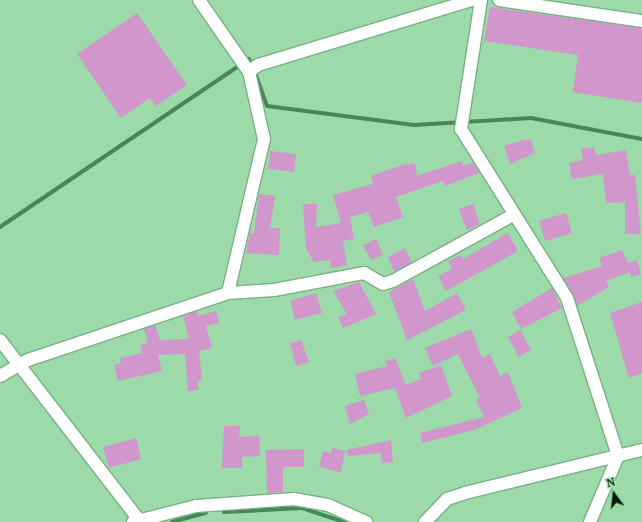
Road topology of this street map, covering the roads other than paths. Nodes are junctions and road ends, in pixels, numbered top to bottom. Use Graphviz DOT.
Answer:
graph roads {
  1 [pos="199,0"];
  2 [pos="472,0"];
  3 [pos="481,0"];
  4 [pos="499,0"];
  5 [pos="642,21"];
  6 [pos="250,72"];
  7 [pos="513,215"];
  8 [pos="228,293"];
  9 [pos="0,340"];
  10 [pos="18,364"];
  11 [pos="0,376"];
  12 [pos="642,450"];
  13 [pos="618,456"];
  14 [pos="136,521"];
  15 [pos="366,522"];
  16 [pos="425,522"];
  17 [pos="590,522"];
  1 -- 6 [label="street"];
  2 -- 6 [label="street"];
  3 -- 7 [label="street"];
  4 -- 5 [label="street"];
  6 -- 8 [label="street"];
  7 -- 8 [label="street"];
  7 -- 13 [label="street"];
  8 -- 10 [label="street"];
  9 -- 10 [label="street"];
  10 -- 11 [label="street"];
  10 -- 14 [label="street"];
  12 -- 13 [label="street"];
  13 -- 16 [label="street"];
  13 -- 17 [label="street"];
  14 -- 15 [label="street"];
}
